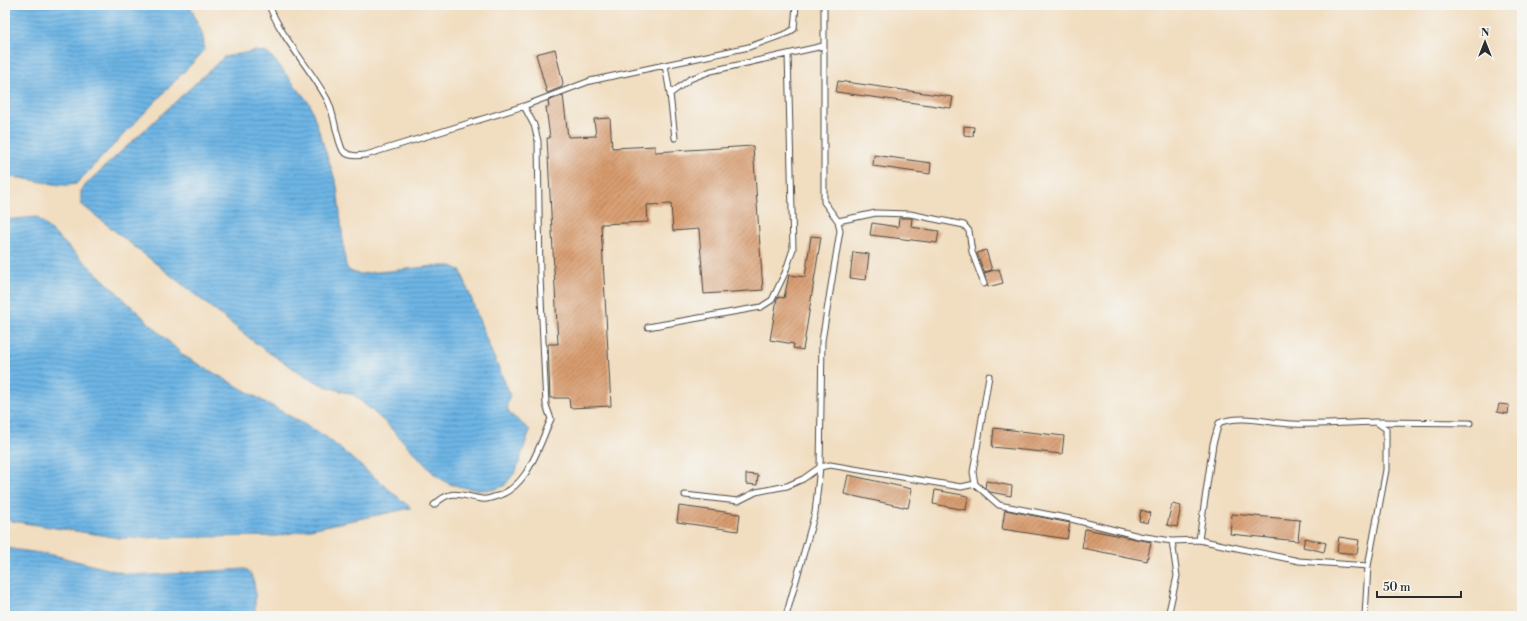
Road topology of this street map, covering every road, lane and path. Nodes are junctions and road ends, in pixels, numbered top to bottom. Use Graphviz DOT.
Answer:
graph roads {
  1 [pos="269,5"];
  2 [pos="796,5"];
  3 [pos="824,5"];
  4 [pos="823,46"];
  5 [pos="788,54"];
  6 [pos="665,65"];
  7 [pos="670,94"];
  8 [pos="524,106"];
  9 [pos="674,138"];
  10 [pos="838,221"];
  11 [pos="984,284"];
  12 [pos="648,328"];
  13 [pos="989,376"];
  14 [pos="1376,422"];
  15 [pos="1470,423"];
  16 [pos="820,467"];
  17 [pos="975,484"];
  18 [pos="685,495"];
  19 [pos="434,505"];
  20 [pos="1199,540"];
  21 [pos="1172,541"];
  22 [pos="1368,566"];
  23 [pos="786,616"];
  24 [pos="1168,616"];
  25 [pos="1365,616"];
  1 -- 8 [label="lane"];
  2 -- 6 [label="lane"];
  3 -- 4 [label="lane"];
  4 -- 5 [label="lane"];
  4 -- 10 [label="lane"];
  5 -- 7 [label="lane"];
  5 -- 12 [label="lane"];
  6 -- 7 [label="lane"];
  6 -- 8 [label="lane"];
  7 -- 9 [label="lane"];
  8 -- 19 [label="lane"];
  10 -- 11 [label="lane"];
  10 -- 16 [label="lane"];
  13 -- 17 [label="lane"];
  14 -- 15 [label="lane"];
  14 -- 20 [label="lane"];
  14 -- 22 [label="lane"];
  16 -- 17 [label="lane"];
  16 -- 18 [label="lane"];
  16 -- 23 [label="lane"];
  17 -- 21 [label="lane"];
  20 -- 21 [label="lane"];
  20 -- 22 [label="lane"];
  21 -- 24 [label="lane"];
  22 -- 25 [label="lane"];
}
